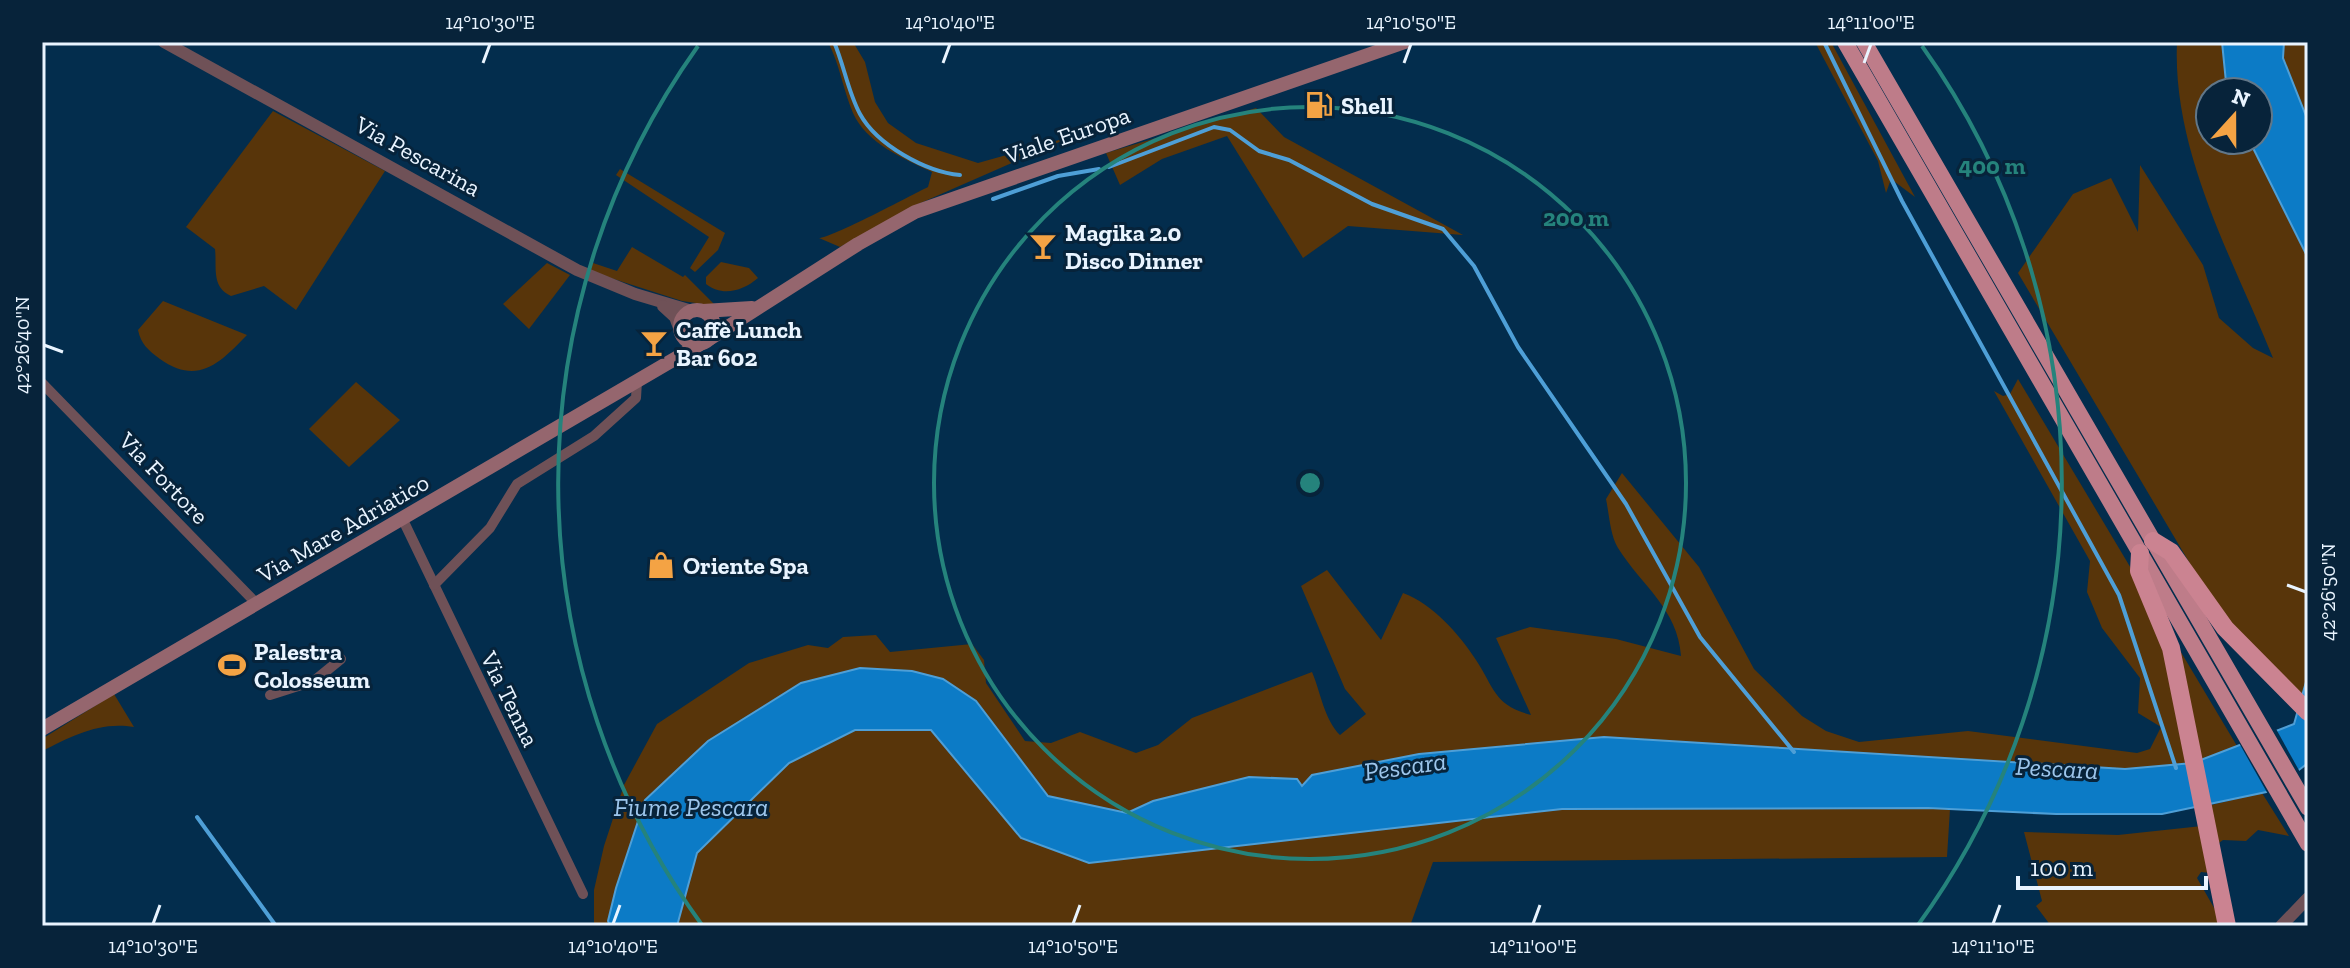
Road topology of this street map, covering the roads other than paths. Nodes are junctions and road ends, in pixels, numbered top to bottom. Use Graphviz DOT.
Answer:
graph roads {
  1 [pos="164,42"];
  2 [pos="1405,42"];
  3 [pos="1845,42"];
  4 [pos="1864,42"];
  5 [pos="654,300"];
  6 [pos="761,306"];
  7 [pos="698,311"];
  8 [pos="681,332"];
  9 [pos="705,341"];
  10 [pos="666,364"];
  11 [pos="637,381"];
  12 [pos="42,383"];
  13 [pos="403,520"];
  14 [pos="2147,547"];
  15 [pos="434,585"];
  16 [pos="256,603"];
  17 [pos="341,659"];
  18 [pos="270,695"];
  19 [pos="2308,712"];
  20 [pos="42,729"];
  21 [pos="2308,808"];
  22 [pos="2308,844"];
  23 [pos="583,894"];
  24 [pos="2308,898"];
  25 [pos="2285,925"];
  26 [pos="2227,926"];
  1 -- 5 [label="street, Via Pescarina"];
  2 -- 6 [label="main road, Viale Europa"];
  3 -- 14 [label="highway"];
  4 -- 14 [label="highway"];
  5 -- 7 [label="street, Via Pescarina"];
  5 -- 8 [label="street, Via Pescarina"];
  6 -- 7 [label="main road, Viale Europa"];
  6 -- 9 [label="main road, Viale Europa"];
  7 -- 8 [label="main road"];
  7 -- 9 [label="main road"];
  8 -- 9 [label="main road"];
  8 -- 10 [label="main road"];
  9 -- 10 [label="main road, Via Mare Adriatico"];
  10 -- 11 [label="main road, Via Mare Adriatico"];
  11 -- 13 [label="main road, Via Mare Adriatico"];
  11 -- 15 [label="street"];
  12 -- 16 [label="street, Via Fortore"];
  13 -- 15 [label="street, Via Tenna"];
  13 -- 16 [label="main road, Via Mare Adriatico"];
  14 -- 19 [label="highway"];
  14 -- 21 [label="highway"];
  14 -- 22 [label="highway"];
  14 -- 26 [label="highway"];
  15 -- 23 [label="street, Via Tenna"];
  16 -- 20 [label="main road, Via Mare Adriatico"];
  17 -- 18 [label="street"];
  24 -- 25 [label="street"];
}
